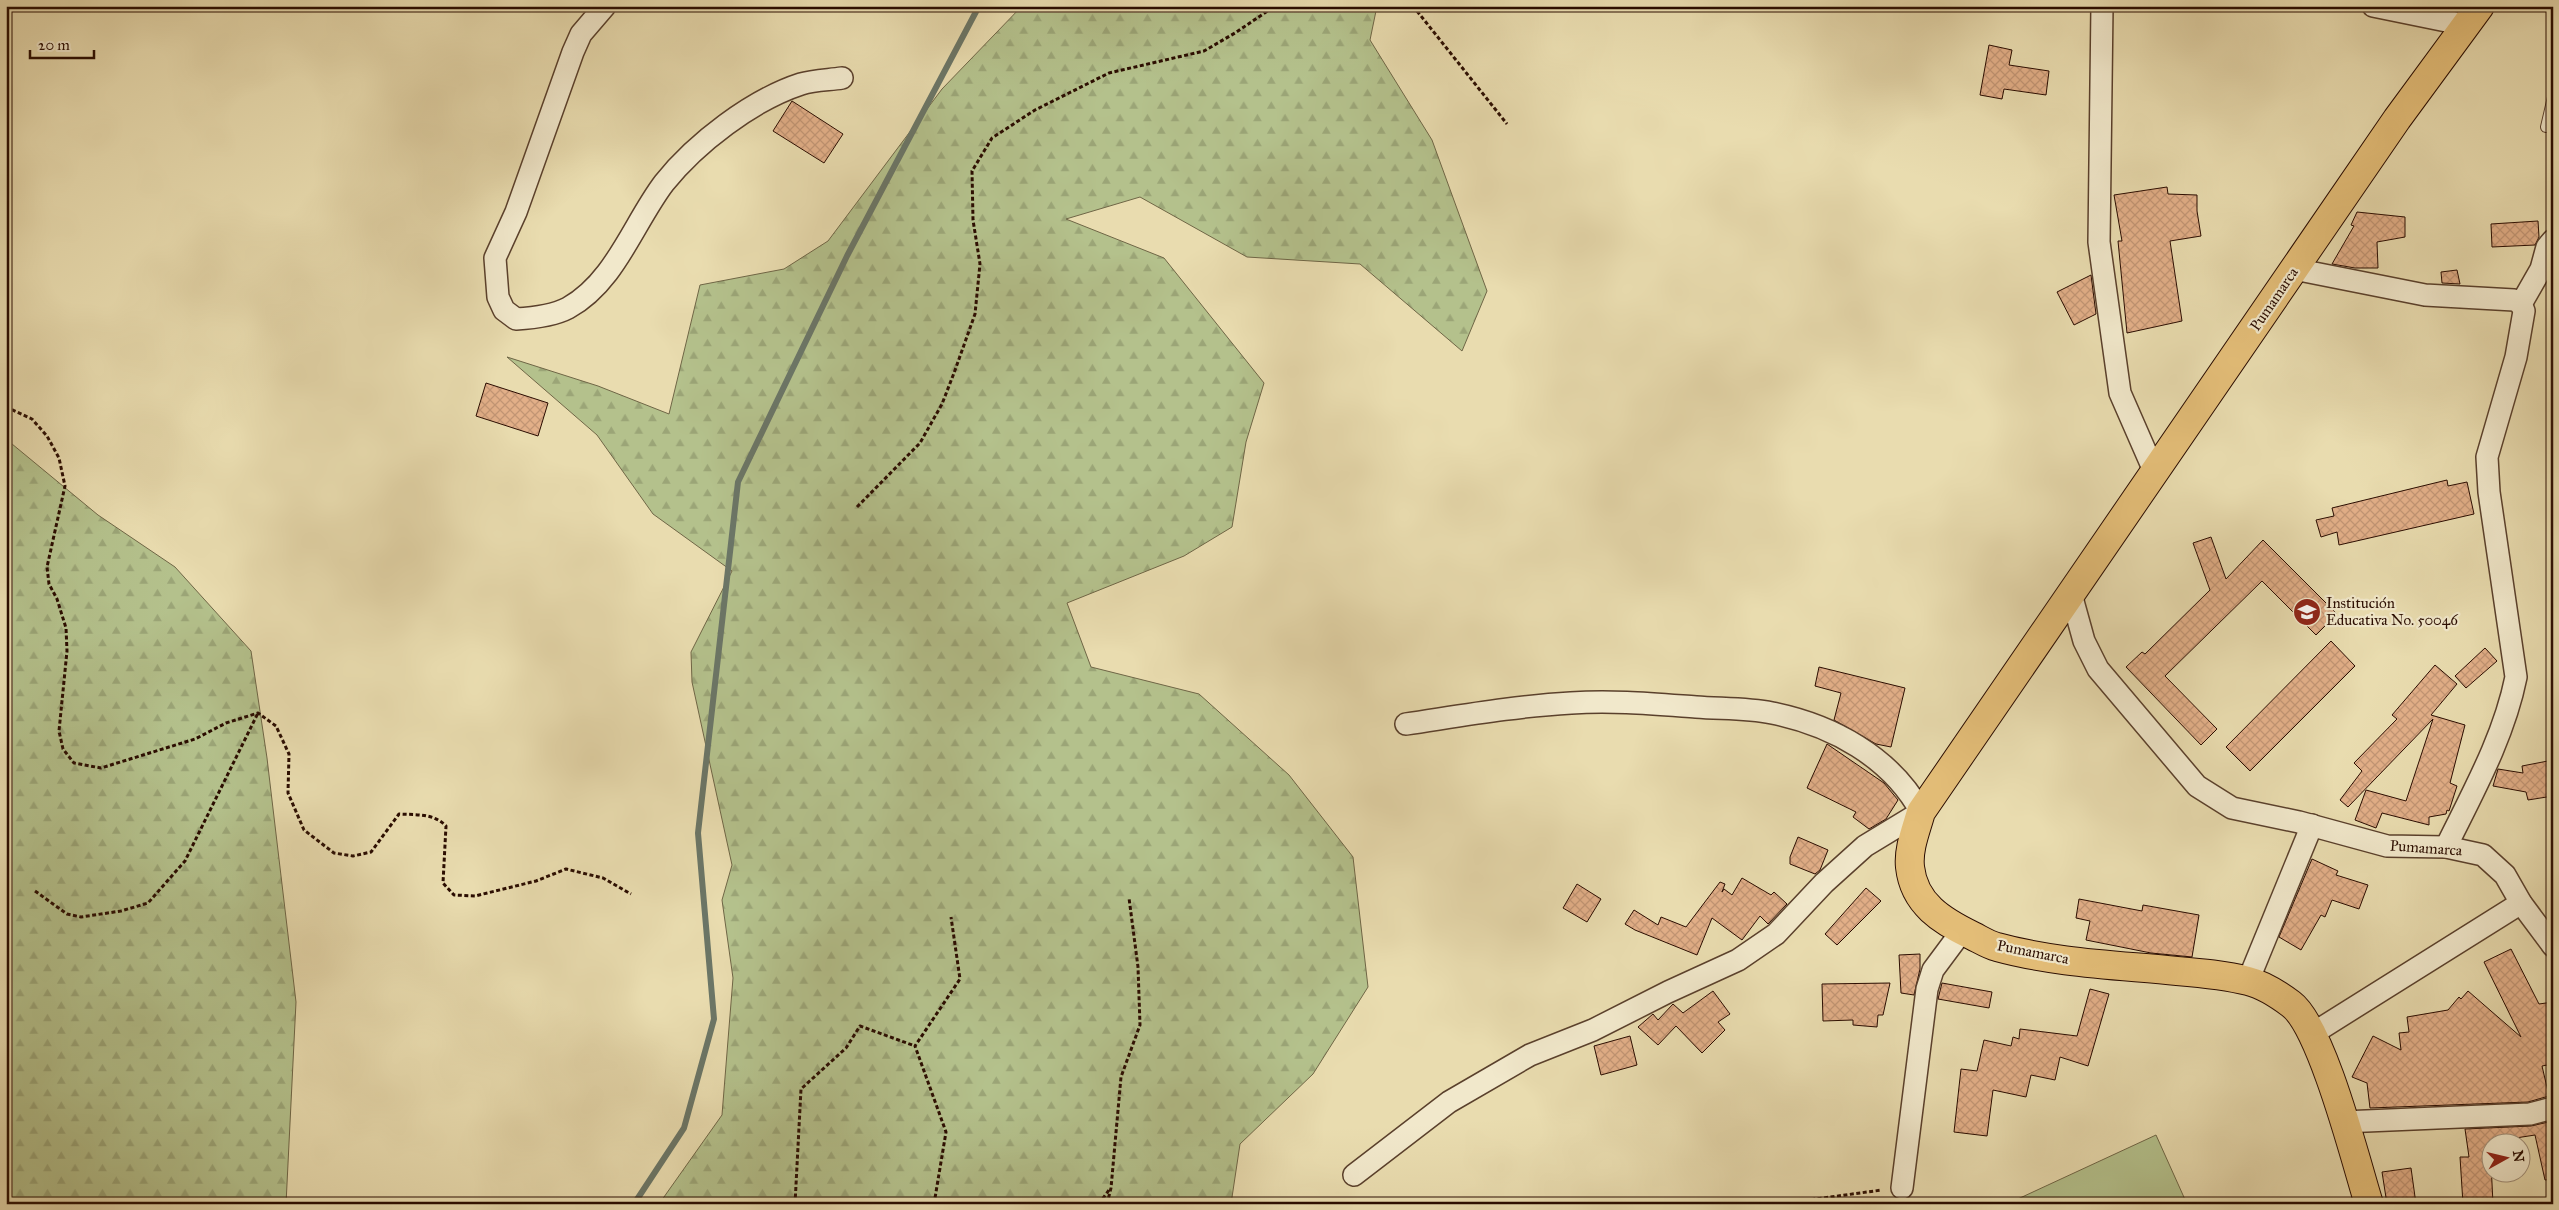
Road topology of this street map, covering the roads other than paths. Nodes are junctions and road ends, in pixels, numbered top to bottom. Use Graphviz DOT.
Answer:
graph roads {
  1 [pos="605,6"];
  2 [pos="2102,6"];
  3 [pos="2373,6"];
  4 [pos="2473,16"];
  5 [pos="842,78"];
  6 [pos="2553,97"];
  7 [pos="2546,127"];
  8 [pos="2553,240"];
  9 [pos="2294,269"];
  10 [pos="2521,304"];
  11 [pos="2156,473"];
  12 [pos="2071,594"];
  13 [pos="1406,724"];
  14 [pos="1921,812"];
  15 [pos="2312,825"];
  16 [pos="2446,847"];
  17 [pos="2521,903"];
  18 [pos="1962,931"];
  19 [pos="2551,939"];
  20 [pos="2248,981"];
  21 [pos="2312,1034"];
  22 [pos="2553,1108"];
  23 [pos="2343,1122"];
  24 [pos="1354,1175"];
  25 [pos="1902,1188"];
  26 [pos="2369,1204"];
  1 -- 5 [label="street"];
  2 -- 11 [label="street"];
  3 -- 4 [label="street"];
  4 -- 9 [label="main road, Pumamarca"];
  6 -- 7 [label="lane"];
  8 -- 10 [label="street"];
  9 -- 10 [label="street"];
  9 -- 11 [label="main road, Pumamarca"];
  10 -- 16 [label="street"];
  11 -- 12 [label="main road, Pumamarca"];
  12 -- 14 [label="main road, Pumamarca"];
  12 -- 15 [label="street, Pumamarca"];
  13 -- 14 [label="street"];
  14 -- 18 [label="main road, Pumamarca"];
  14 -- 24 [label="street"];
  15 -- 16 [label="street, Pumamarca"];
  15 -- 20 [label="street"];
  16 -- 17 [label="street, Pumamarca"];
  17 -- 19 [label="street, Pumamarca"];
  17 -- 21 [label="street"];
  18 -- 20 [label="main road, Pumamarca"];
  18 -- 25 [label="street"];
  20 -- 21 [label="main road, Pumamarca"];
  21 -- 23 [label="main road, Pumamarca"];
  22 -- 23 [label="street"];
  23 -- 26 [label="main road, Pumamarca"];
}
